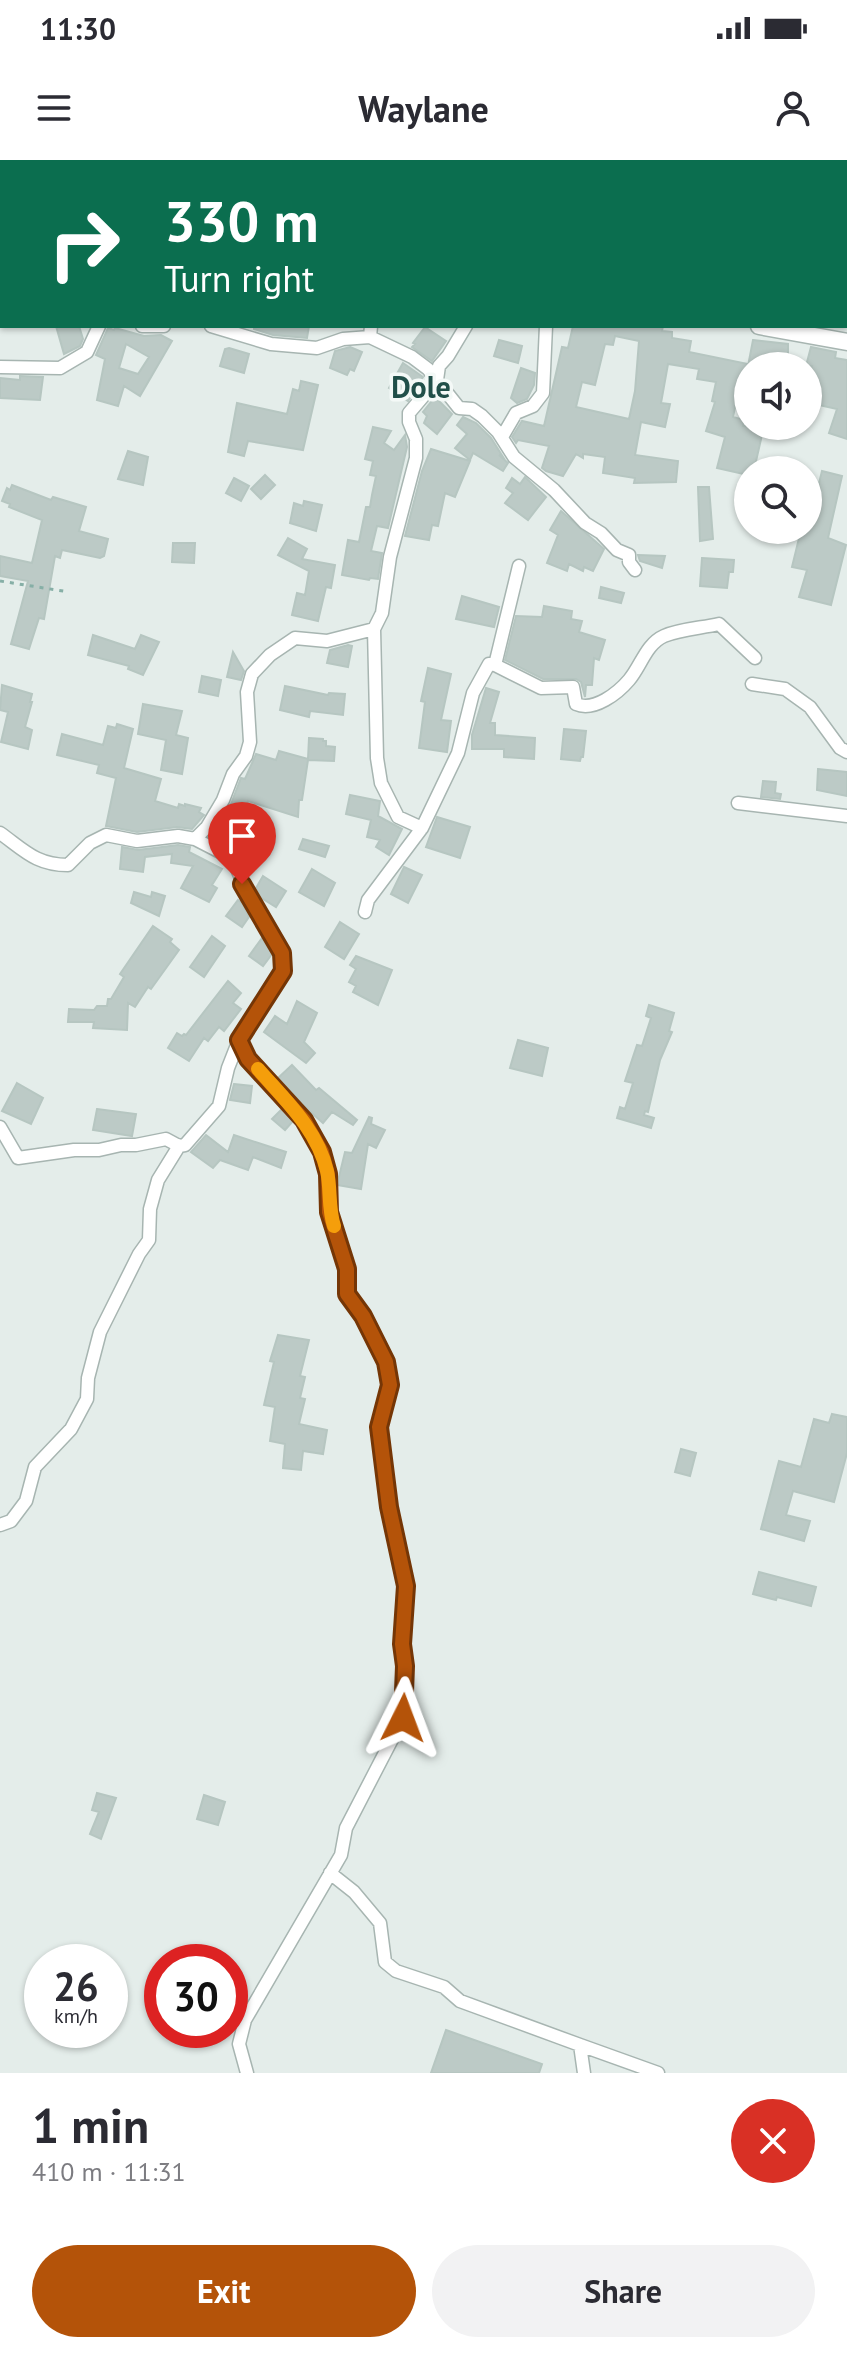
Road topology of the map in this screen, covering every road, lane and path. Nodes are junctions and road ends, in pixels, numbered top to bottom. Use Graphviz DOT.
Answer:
graph roads {
  1 [pos="98,328"];
  2 [pos="218,328"];
  3 [pos="465,328"];
  4 [pos="546,328"];
  5 [pos="770,328"];
  6 [pos="371,332"];
  7 [pos="847,342"];
  8 [pos="0,367"];
  9 [pos="437,380"];
  10 [pos="502,437"];
  11 [pos="519,566"];
  12 [pos="635,570"];
  13 [pos="0,581"];
  14 [pos="69,592"];
  15 [pos="374,629"];
  16 [pos="755,658"];
  17 [pos="495,665"];
  18 [pos="752,684"];
  19 [pos="847,752"];
  20 [pos="738,803"];
  21 [pos="847,816"];
  22 [pos="422,828"];
  23 [pos="0,833"];
  24 [pos="195,839"];
  25 [pos="365,912"];
  26 [pos="239,1040"];
  27 [pos="0,1127"];
  28 [pos="179,1146"];
  29 [pos="0,1525"];
  30 [pos="330,1873"];
  31 [pos="580,2045"];
  32 [pos="247,2073"];
  33 [pos="584,2073"];
  34 [pos="658,2073"];
  1 -- 8 [label="street"];
  2 -- 6 [label="street"];
  3 -- 9 [label="street"];
  4 -- 10 [label="street"];
  5 -- 7 [label="street"];
  6 -- 9 [label="street"];
  9 -- 10 [label="street"];
  9 -- 15 [label="street"];
  10 -- 12 [label="street"];
  11 -- 17 [label="street"];
  13 -- 14 [label="path"];
  15 -- 22 [label="street"];
  15 -- 24 [label="street"];
  16 -- 17 [label="street"];
  17 -- 22 [label="street"];
  18 -- 19 [label="street"];
  20 -- 21 [label="street"];
  22 -- 25 [label="street"];
  23 -- 24 [label="street"];
  24 -- 26 [label="street"];
  26 -- 28 [label="street"];
  26 -- 30 [label="street"];
  27 -- 28 [label="street"];
  28 -- 29 [label="street"];
  30 -- 31 [label="street"];
  30 -- 32 [label="street"];
  31 -- 33 [label="street"];
  31 -- 34 [label="street"];
}
